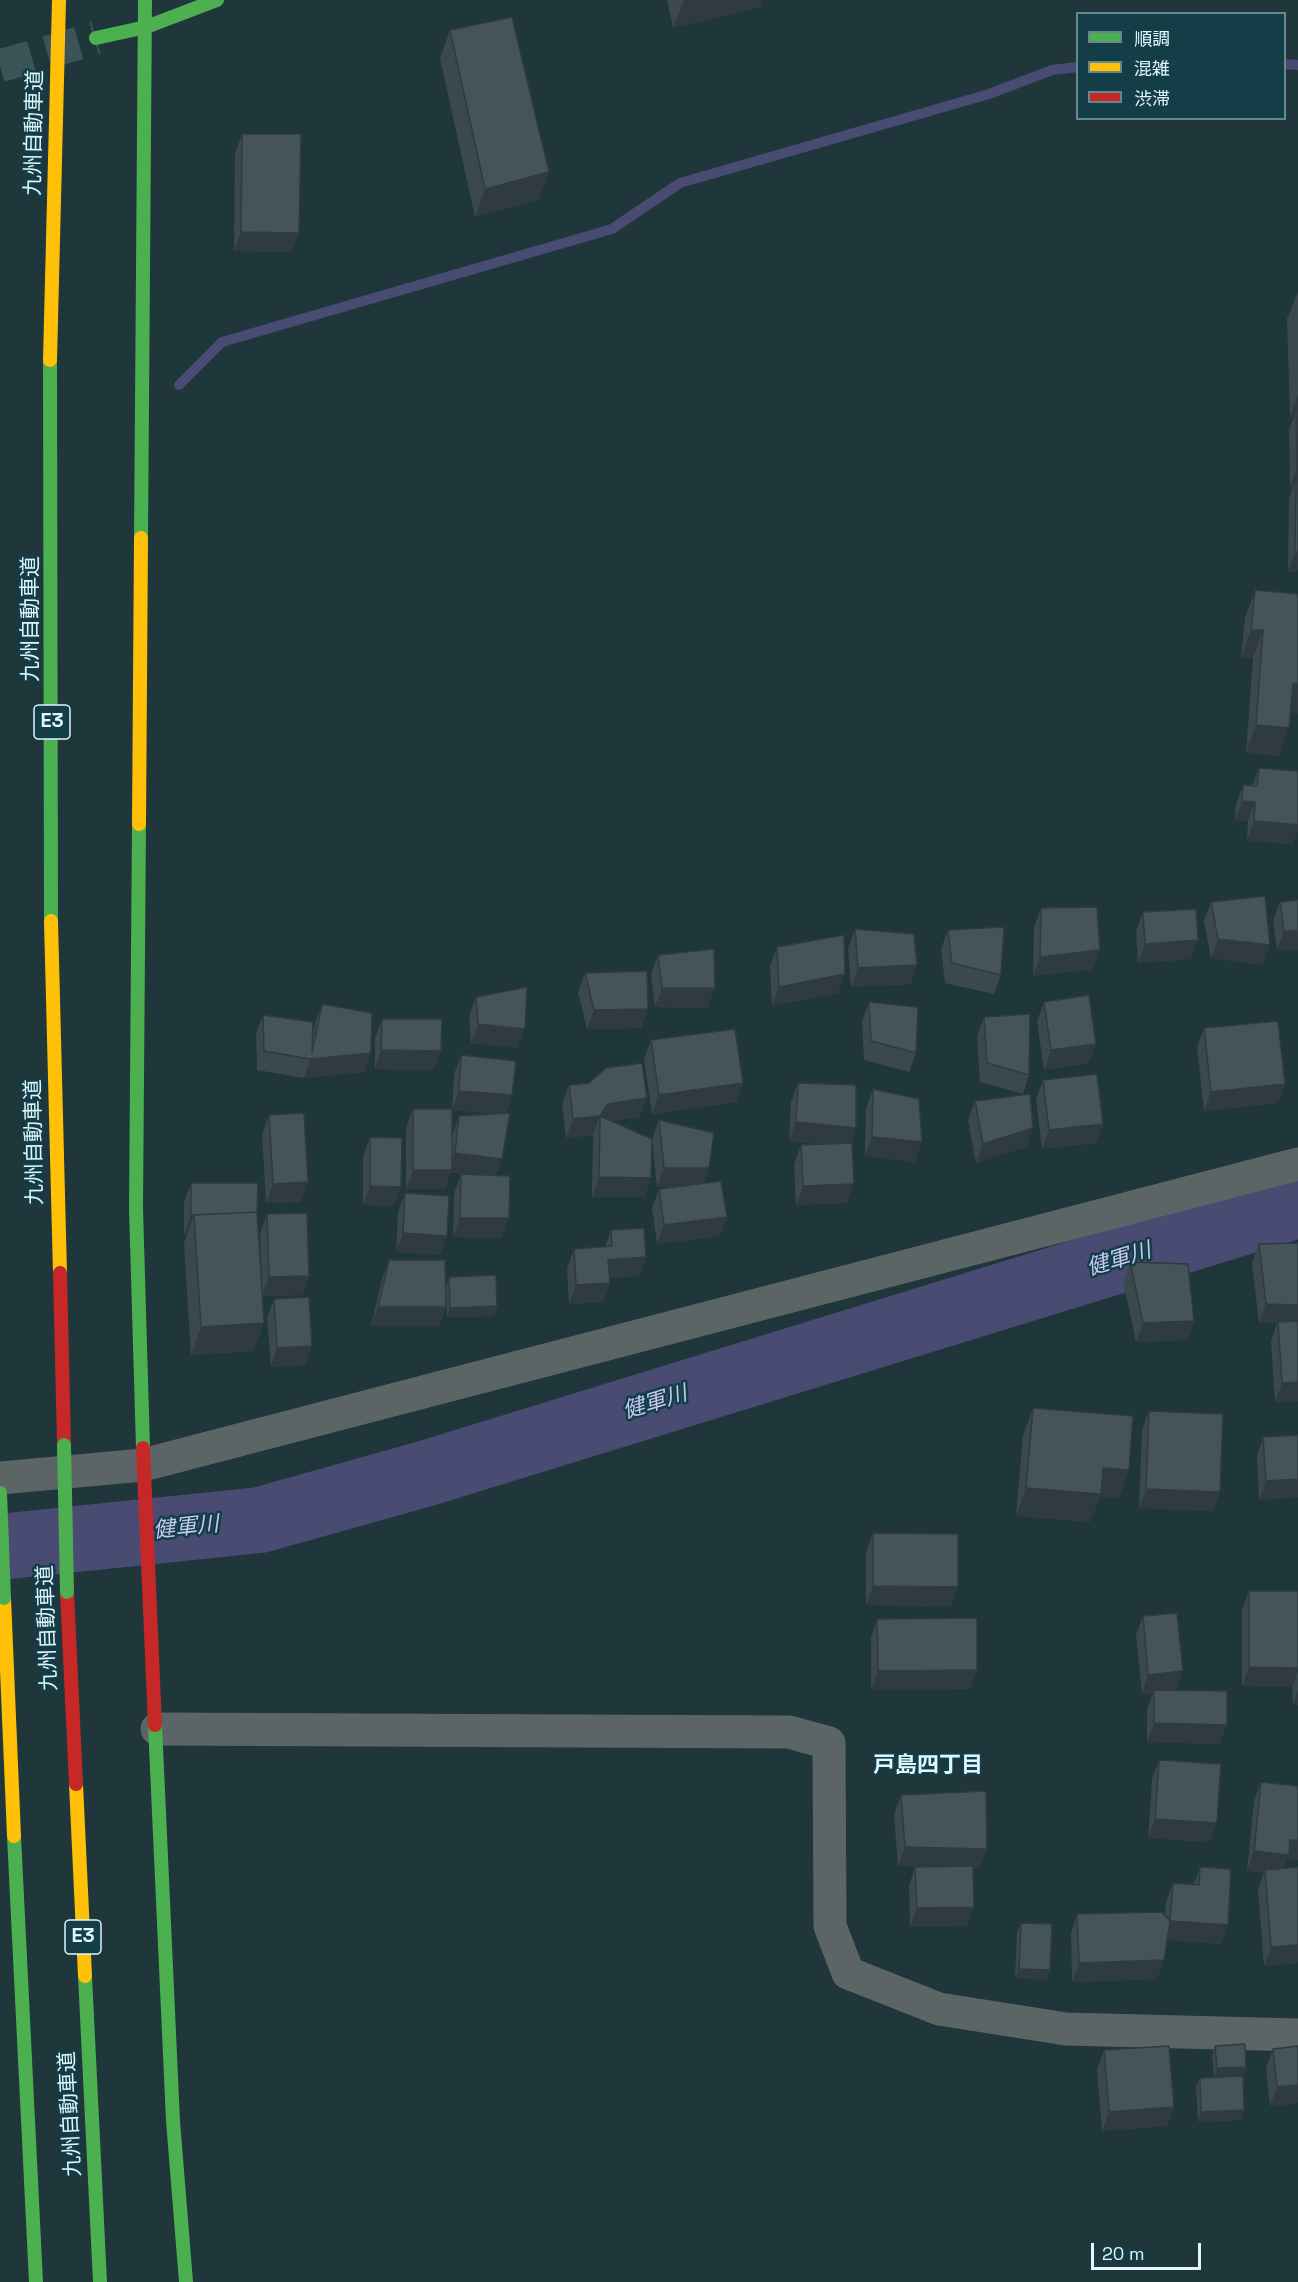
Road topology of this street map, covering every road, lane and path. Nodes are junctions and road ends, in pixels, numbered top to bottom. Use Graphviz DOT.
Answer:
graph roads {
  1 [pos="58,0"];
  2 [pos="146,0"];
  3 [pos="218,0"];
  4 [pos="146,27"];
  5 [pos="96,38"];
  6 [pos="1298,1164"];
  7 [pos="143,1465"];
  8 [pos="0,1478"];
  9 [pos="0,1493"];
  10 [pos="157,1729"];
  11 [pos="1298,2035"];
  12 [pos="36,2282"];
  13 [pos="100,2282"];
  14 [pos="186,2282"];
  1 -- 13 [label="main road, 九州自動車道 / E3, bridge"];
  2 -- 4 [label="main road"];
  3 -- 4 [label="main road"];
  4 -- 5 [label="main road"];
  4 -- 7 [label="main road"];
  6 -- 7 [label="street"];
  7 -- 8 [label="street"];
  7 -- 10 [label="main road"];
  9 -- 12 [label="main road, 九州自動車道, bridge"];
  10 -- 11 [label="street"];
  10 -- 14 [label="main road"];
}
